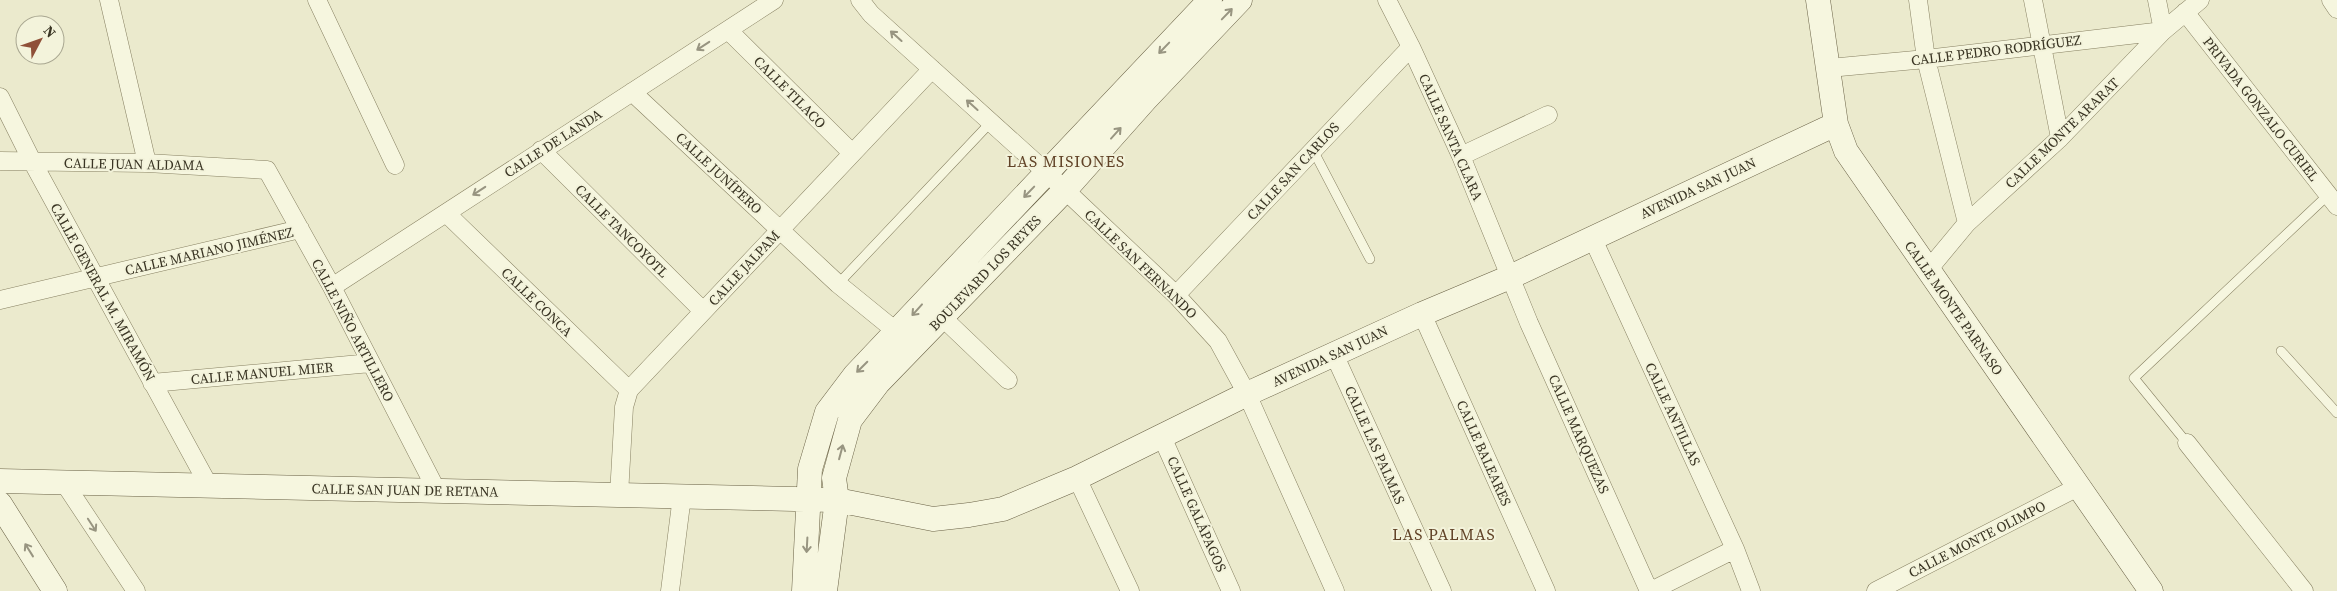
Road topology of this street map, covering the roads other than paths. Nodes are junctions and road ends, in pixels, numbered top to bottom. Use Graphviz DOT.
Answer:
graph roads {
  1 [pos="109,0"];
  2 [pos="316,0"];
  3 [pos="774,0"];
  4 [pos="860,0"];
  5 [pos="1210,0"];
  6 [pos="1240,0"];
  7 [pos="1387,0"];
  8 [pos="1818,0"];
  9 [pos="1918,0"];
  10 [pos="2033,0"];
  11 [pos="2157,0"];
  12 [pos="2200,0"];
  13 [pos="2331,0"];
  14 [pos="2337,9"];
  15 [pos="2186,12"];
  16 [pos="728,30"];
  17 [pos="2163,31"];
  18 [pos="2041,44"];
  19 [pos="1411,47"];
  20 [pos="1926,59"];
  21 [pos="1829,68"];
  22 [pos="932,69"];
  23 [pos="632,92"];
  24 [pos="0,97"];
  25 [pos="1548,115"];
  26 [pos="991,122"];
  27 [pos="1836,124"];
  28 [pos="2060,138"];
  29 [pos="541,150"];
  30 [pos="1313,150"];
  31 [pos="852,154"];
  32 [pos="1461,156"];
  33 [pos="0,161"];
  34 [pos="33,162"];
  35 [pos="147,163"];
  36 [pos="395,164"];
  37 [pos="268,170"];
  38 [pos="1047,173"];
  39 [pos="1065,190"];
  40 [pos="2332,201"];
  41 [pos="446,213"];
  42 [pos="1967,223"];
  43 [pos="300,229"];
  44 [pos="780,231"];
  45 [pos="1592,237"];
  46 [pos="1370,258"];
  47 [pos="1928,270"];
  48 [pos="95,277"];
  49 [pos="1510,277"];
  50 [pos="838,284"];
  51 [pos="332,287"];
  52 [pos="1176,295"];
  53 [pos="0,300"];
  54 [pos="703,311"];
  55 [pos="1422,314"];
  56 [pos="943,318"];
  57 [pos="897,332"];
  58 [pos="2281,351"];
  59 [pos="1334,354"];
  60 [pos="371,363"];
  61 [pos="1008,380"];
  62 [pos="152,383"];
  63 [pos="629,390"];
  64 [pos="1247,394"];
  65 [pos="2337,413"];
  66 [pos="1162,437"];
  67 [pos="2187,442"];
  68 [pos="1077,478"];
  69 [pos="0,481"];
  70 [pos="65,484"];
  71 [pos="209,486"];
  72 [pos="2078,487"];
  73 [pos="437,491"];
  74 [pos="618,495"];
  75 [pos="682,496"];
  76 [pos="809,499"];
  77 [pos="837,500"];
  78 [pos="0,504"];
  79 [pos="1735,549"];
  80 [pos="55,591"];
  81 [pos="136,591"];
  82 [pos="670,591"];
  83 [pos="804,591"];
  84 [pos="825,591"];
  85 [pos="1130,591"];
  86 [pos="1231,591"];
  87 [pos="1335,591"];
  88 [pos="1442,591"];
  89 [pos="1546,591"];
  90 [pos="1650,591"];
  91 [pos="1750,591"];
  92 [pos="1876,591"];
  93 [pos="2151,591"];
  94 [pos="2304,591"];
  1 -- 35 [label="street"];
  2 -- 36 [label="street"];
  3 -- 16 [label="street, CALLE DE LANDA"];
  22 -- 4 [label="street, CALLE SAN FERNANDO, one-way"];
  5 -- 38 [label="street, BOULEVARD LOS REYES, one-way"];
  39 -- 6 [label="street, BOULEVARD LOS REYES, one-way"];
  7 -- 19 [label="street, CALLE SANTA CLARA"];
  8 -- 21 [label="street, CALLE MONTE PARNASO"];
  9 -- 20 [label="street"];
  10 -- 18 [label="street"];
  11 -- 17 [label="street"];
  12 -- 15 [label="street, CALLE MONTE ARARAT"];
  13 -- 14 [label="street"];
  15 -- 17 [label="street, CALLE MONTE ARARAT"];
  15 -- 40 [label="street, PRIVADA GONZALO CURIEL"];
  16 -- 23 [label="street, CALLE DE LANDA, one-way"];
  16 -- 31 [label="street, CALLE TILACO"];
  17 -- 18 [label="street, CALLE PEDRO RODRÍGUEZ"];
  17 -- 28 [label="street, CALLE MONTE ARARAT"];
  18 -- 20 [label="street, CALLE PEDRO RODRÍGUEZ"];
  18 -- 28 [label="street"];
  19 -- 30 [label="street, CALLE SAN CARLOS"];
  19 -- 32 [label="street, CALLE SANTA CLARA"];
  20 -- 21 [label="street, CALLE PEDRO RODRÍGUEZ"];
  20 -- 42 [label="street"];
  21 -- 27 [label="street, CALLE MONTE PARNASO"];
  26 -- 22 [label="street, CALLE SAN FERNANDO, one-way"];
  22 -- 31 [label="street, CALLE JALPAM"];
  23 -- 29 [label="street, CALLE DE LANDA"];
  23 -- 44 [label="street, CALLE JUNÍPERO"];
  24 -- 34 [label="street, CALLE GENERAL M. MIRAMÓN"];
  25 -- 32 [label="street"];
  26 -- 38 [label="street, CALLE SAN FERNANDO"];
  26 -- 50 [label="lane"];
  27 -- 45 [label="street, AVENIDA SAN JUAN"];
  27 -- 47 [label="street, CALLE MONTE PARNASO"];
  28 -- 42 [label="street, CALLE MONTE ARARAT"];
  29 -- 41 [label="street, CALLE DE LANDA, one-way"];
  29 -- 54 [label="street, CALLE TANCOYOTL"];
  30 -- 46 [label="lane"];
  30 -- 52 [label="street, CALLE SAN CARLOS"];
  31 -- 44 [label="street, CALLE JALPAM"];
  32 -- 49 [label="street, CALLE SANTA CLARA"];
  33 -- 34 [label="street, CALLE JUAN ALDAMA"];
  34 -- 35 [label="street, CALLE JUAN ALDAMA"];
  34 -- 48 [label="street, CALLE GENERAL M. MIRAMÓN"];
  35 -- 37 [label="street, CALLE JUAN ALDAMA"];
  37 -- 43 [label="street, CALLE NIÑO ARTILLERO"];
  38 -- 39 [label="street, CALLE SAN FERNANDO"];
  38 -- 57 [label="street, BOULEVARD LOS REYES, one-way"];
  39 -- 52 [label="street, CALLE SAN FERNANDO"];
  39 -- 56 [label="street, BOULEVARD LOS REYES"];
  40 -- 67 [label="lane"];
  41 -- 51 [label="street, CALLE DE LANDA"];
  41 -- 63 [label="street, CALLE CONCA"];
  42 -- 47 [label="street, CALLE MONTE ARARAT"];
  43 -- 48 [label="street, CALLE MARIANO JIMÉNEZ"];
  43 -- 51 [label="street, CALLE NIÑO ARTILLERO"];
  44 -- 50 [label="street, CALLE JUNÍPERO"];
  44 -- 54 [label="street, CALLE JALPAM"];
  45 -- 49 [label="street, AVENIDA SAN JUAN"];
  45 -- 79 [label="street, CALLE ANTILLAS"];
  47 -- 72 [label="street, CALLE MONTE PARNASO"];
  48 -- 53 [label="street, CALLE MARIANO JIMÉNEZ"];
  48 -- 62 [label="street, CALLE GENERAL M. MIRAMÓN"];
  49 -- 55 [label="street, AVENIDA SAN JUAN"];
  49 -- 90 [label="street, CALLE MARQUEZAS"];
  50 -- 57 [label="street, CALLE JUNÍPERO"];
  51 -- 60 [label="street, CALLE NIÑO ARTILLERO"];
  52 -- 64 [label="street, CALLE SAN FERNANDO"];
  54 -- 63 [label="street, CALLE JALPAM"];
  55 -- 59 [label="street, AVENIDA SAN JUAN"];
  55 -- 89 [label="street, CALLE BALEARES"];
  56 -- 61 [label="street"];
  77 -- 56 [label="street, BOULEVARD LOS REYES, one-way"];
  57 -- 76 [label="street, BOULEVARD LOS REYES, one-way"];
  58 -- 65 [label="lane"];
  59 -- 64 [label="street, AVENIDA SAN JUAN"];
  59 -- 88 [label="street, CALLE LAS PALMAS"];
  60 -- 62 [label="street, CALLE MANUEL MIER"];
  60 -- 73 [label="street, CALLE NIÑO ARTILLERO"];
  62 -- 71 [label="street, CALLE GENERAL M. MIRAMÓN"];
  63 -- 74 [label="street"];
  64 -- 66 [label="street, AVENIDA SAN JUAN"];
  64 -- 87 [label="street, CALLE SAN FERNANDO"];
  66 -- 68 [label="street, AVENIDA SAN JUAN"];
  66 -- 86 [label="street, CALLE GALÁPAGOS"];
  67 -- 94 [label="street"];
  68 -- 77 [label="street, AVENIDA SAN JUAN"];
  68 -- 85 [label="street"];
  69 -- 70 [label="street, CALLE SAN JUAN DE RETANA"];
  70 -- 71 [label="street, CALLE SAN JUAN DE RETANA"];
  70 -- 81 [label="street, one-way"];
  71 -- 73 [label="street, CALLE SAN JUAN DE RETANA"];
  72 -- 92 [label="street, CALLE MONTE OLIMPO"];
  72 -- 93 [label="street, CALLE MONTE PARNASO"];
  73 -- 74 [label="street, CALLE SAN JUAN DE RETANA"];
  74 -- 75 [label="street, CALLE SAN JUAN DE RETANA"];
  75 -- 76 [label="street, CALLE SAN JUAN DE RETANA"];
  75 -- 82 [label="street"];
  76 -- 77 [label="street, AVENIDA SAN JUAN"];
  76 -- 83 [label="street, BOULEVARD LOS REYES, one-way"];
  77 -- 84 [label="street, BOULEVARD LOS REYES"];
  80 -- 78 [label="street, one-way"];
  79 -- 90 [label="street"];
  79 -- 91 [label="street, CALLE ANTILLAS"];
}
